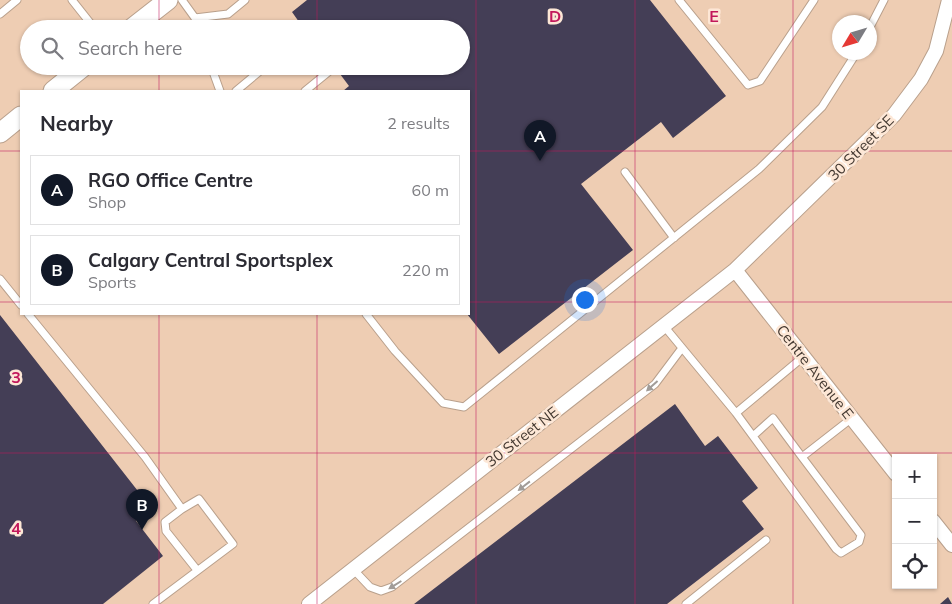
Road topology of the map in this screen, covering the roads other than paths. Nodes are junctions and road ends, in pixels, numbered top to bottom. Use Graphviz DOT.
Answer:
graph roads {
  1 [pos="17,0"];
  2 [pos="72,0"];
  3 [pos="168,0"];
  4 [pos="182,0"];
  5 [pos="245,0"];
  6 [pos="678,0"];
  7 [pos="814,0"];
  8 [pos="884,0"];
  9 [pos="949,0"];
  10 [pos="0,14"];
  11 [pos="876,15"];
  12 [pos="195,18"];
  13 [pos="88,20"];
  14 [pos="142,20"];
  15 [pos="852,60"];
  16 [pos="72,75"];
  17 [pos="215,75"];
  18 [pos="255,75"];
  19 [pos="325,75"];
  20 [pos="53,90"];
  21 [pos="220,90"];
  22 [pos="237,90"];
  23 [pos="306,90"];
  24 [pos="20,117"];
  25 [pos="0,133"];
  26 [pos="625,172"];
  27 [pos="674,238"];
  28 [pos="735,270"];
  29 [pos="0,279"];
  30 [pos="20,305"];
  31 [pos="29,315"];
  32 [pos="367,315"];
  33 [pos="664,326"];
  34 [pos="682,348"];
  35 [pos="803,357"];
  36 [pos="736,413"];
  37 [pos="852,418"];
  38 [pos="752,436"];
  39 [pos="802,457"];
  40 [pos="892,469"];
  41 [pos="182,509"];
  42 [pos="937,526"];
  43 [pos="766,540"];
  44 [pos="952,545"];
  45 [pos="197,570"];
  46 [pos="353,570"];
  47 [pos="153,604"];
  48 [pos="309,604"];
  49 [pos="686,604"];
  1 -- 10 [label="lane"];
  2 -- 13 [label="lane"];
  3 -- 14 [label="street"];
  4 -- 12 [label="lane"];
  5 -- 12 [label="lane"];
  6 -- 7 [label="lane"];
  8 -- 11 [label="lane"];
  9 -- 28 [label="street, 30 Street SE"];
  15 -- 27 [label="lane"];
  16 -- 20 [label="street"];
  17 -- 21 [label="lane"];
  18 -- 22 [label="lane"];
  19 -- 23 [label="lane"];
  24 -- 25 [label="street"];
  26 -- 27 [label="lane"];
  27 -- 32 [label="lane"];
  28 -- 33 [label="street, 30 Street NE"];
  28 -- 35 [label="street, Centre Avenue E"];
  29 -- 30 [label="lane"];
  31 -- 41 [label="lane"];
  33 -- 34 [label="lane"];
  33 -- 46 [label="street, 30 Street NE"];
  34 -- 36 [label="lane"];
  34 -- 46 [label="lane, one-way"];
  35 -- 36 [label="lane"];
  35 -- 37 [label="street, Centre Avenue E"];
  36 -- 38 [label="lane"];
  37 -- 39 [label="lane"];
  37 -- 40 [label="street, Centre Avenue E"];
  38 -- 39 [label="lane"];
  38 -- 39 [label="lane"];
  41 -- 45 [label="lane"];
  41 -- 45 [label="lane"];
  42 -- 44 [label="street"];
  43 -- 49 [label="lane"];
  45 -- 47 [label="lane"];
  46 -- 48 [label="street, 30 Street NE"];
}
